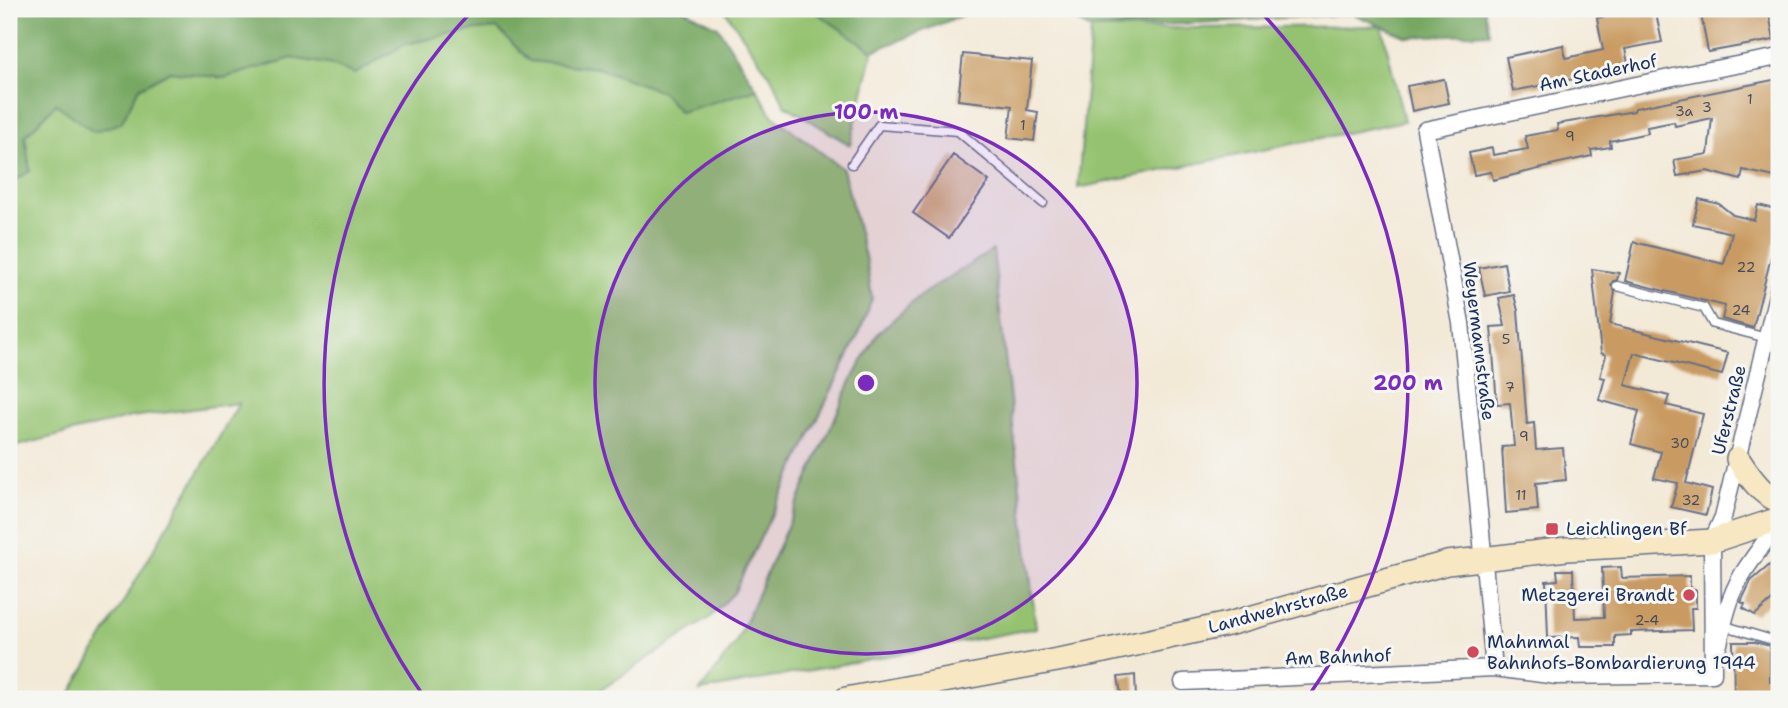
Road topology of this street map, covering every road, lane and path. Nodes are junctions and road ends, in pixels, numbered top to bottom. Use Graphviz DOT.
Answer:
graph roads {
  1 [pos="1779,57"];
  2 [pos="1425,130"];
  3 [pos="852,164"];
  4 [pos="1042,203"];
  5 [pos="1617,286"];
  6 [pos="1779,287"];
  7 [pos="1767,338"];
  8 [pos="1738,459"];
  9 [pos="1779,500"];
  10 [pos="1776,535"];
  11 [pos="1712,541"];
  12 [pos="1484,558"];
  13 [pos="1717,625"];
  14 [pos="1779,642"];
  15 [pos="1494,668"];
  16 [pos="1183,682"];
  17 [pos="846,699"];
  1 -- 2 [label="street, Am Staderhof"];
  2 -- 12 [label="street, Weyermannstraße"];
  3 -- 4 [label="lane"];
  5 -- 7 [label="lane"];
  6 -- 7 [label="street, Uferstraße"];
  7 -- 8 [label="street, Uferstraße"];
  8 -- 9 [label="main road"];
  8 -- 11 [label="street, Uferstraße"];
  10 -- 11 [label="main road, Landwehrstraße"];
  10 -- 13 [label="street"];
  11 -- 12 [label="main road, Landwehrstraße"];
  11 -- 13 [label="street"];
  12 -- 15 [label="street"];
  12 -- 17 [label="main road, Landwehrstraße"];
  13 -- 14 [label="lane"];
  13 -- 15 [label="street, Am Bahnhof"];
  15 -- 16 [label="street, Am Bahnhof"];
}
